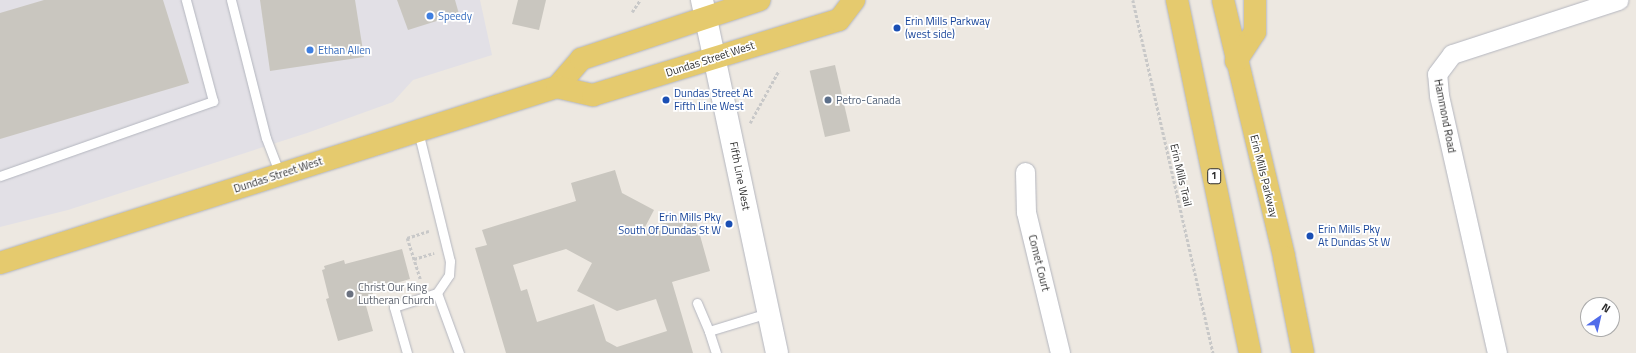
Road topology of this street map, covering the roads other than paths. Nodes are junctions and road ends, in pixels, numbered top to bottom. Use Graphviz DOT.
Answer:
graph roads {
  1 [pos="186,0"];
  2 [pos="231,0"];
  3 [pos="759,0"];
  4 [pos="854,0"];
  5 [pos="1177,0"];
  6 [pos="1223,0"];
  7 [pos="1255,0"];
  8 [pos="1618,0"];
  9 [pos="704,9"];
  10 [pos="715,57"];
  11 [pos="1236,61"];
  12 [pos="556,87"];
  13 [pos="418,131"];
  14 [pos="1025,172"];
  15 [pos="280,175"];
  16 [pos="0,176"];
  17 [pos="0,263"];
  18 [pos="437,293"];
  19 [pos="697,303"];
  20 [pos="768,313"];
  21 [pos="709,331"];
  22 [pos="407,353"];
  23 [pos="459,353"];
  24 [pos="716,353"];
  25 [pos="777,353"];
  26 [pos="1060,353"];
  27 [pos="1250,353"];
  28 [pos="1303,353"];
  29 [pos="1497,353"];
  1 -- 16 [label="lane"];
  2 -- 15 [label="lane"];
  3 -- 9 [label="main road"];
  4 -- 10 [label="main road, Dundas Street West"];
  5 -- 27 [label="main road, 1"];
  6 -- 11 [label="main road, Erin Mills Parkway"];
  7 -- 11 [label="main road"];
  8 -- 29 [label="street, Hammond Road"];
  9 -- 10 [label="street, Fifth Line West"];
  9 -- 12 [label="main road"];
  10 -- 12 [label="main road, Dundas Street West"];
  10 -- 20 [label="street, Fifth Line West"];
  11 -- 28 [label="main road, Erin Mills Parkway"];
  12 -- 13 [label="main road, Dundas Street West"];
  13 -- 15 [label="main road, Dundas Street West"];
  13 -- 18 [label="lane"];
  14 -- 26 [label="street, Comet Court"];
  15 -- 17 [label="main road, Dundas Street West"];
  18 -- 22 [label="lane"];
  18 -- 23 [label="lane"];
  19 -- 21 [label="lane"];
  20 -- 21 [label="lane"];
  20 -- 25 [label="street, Fifth Line West"];
  21 -- 24 [label="lane"];
}
